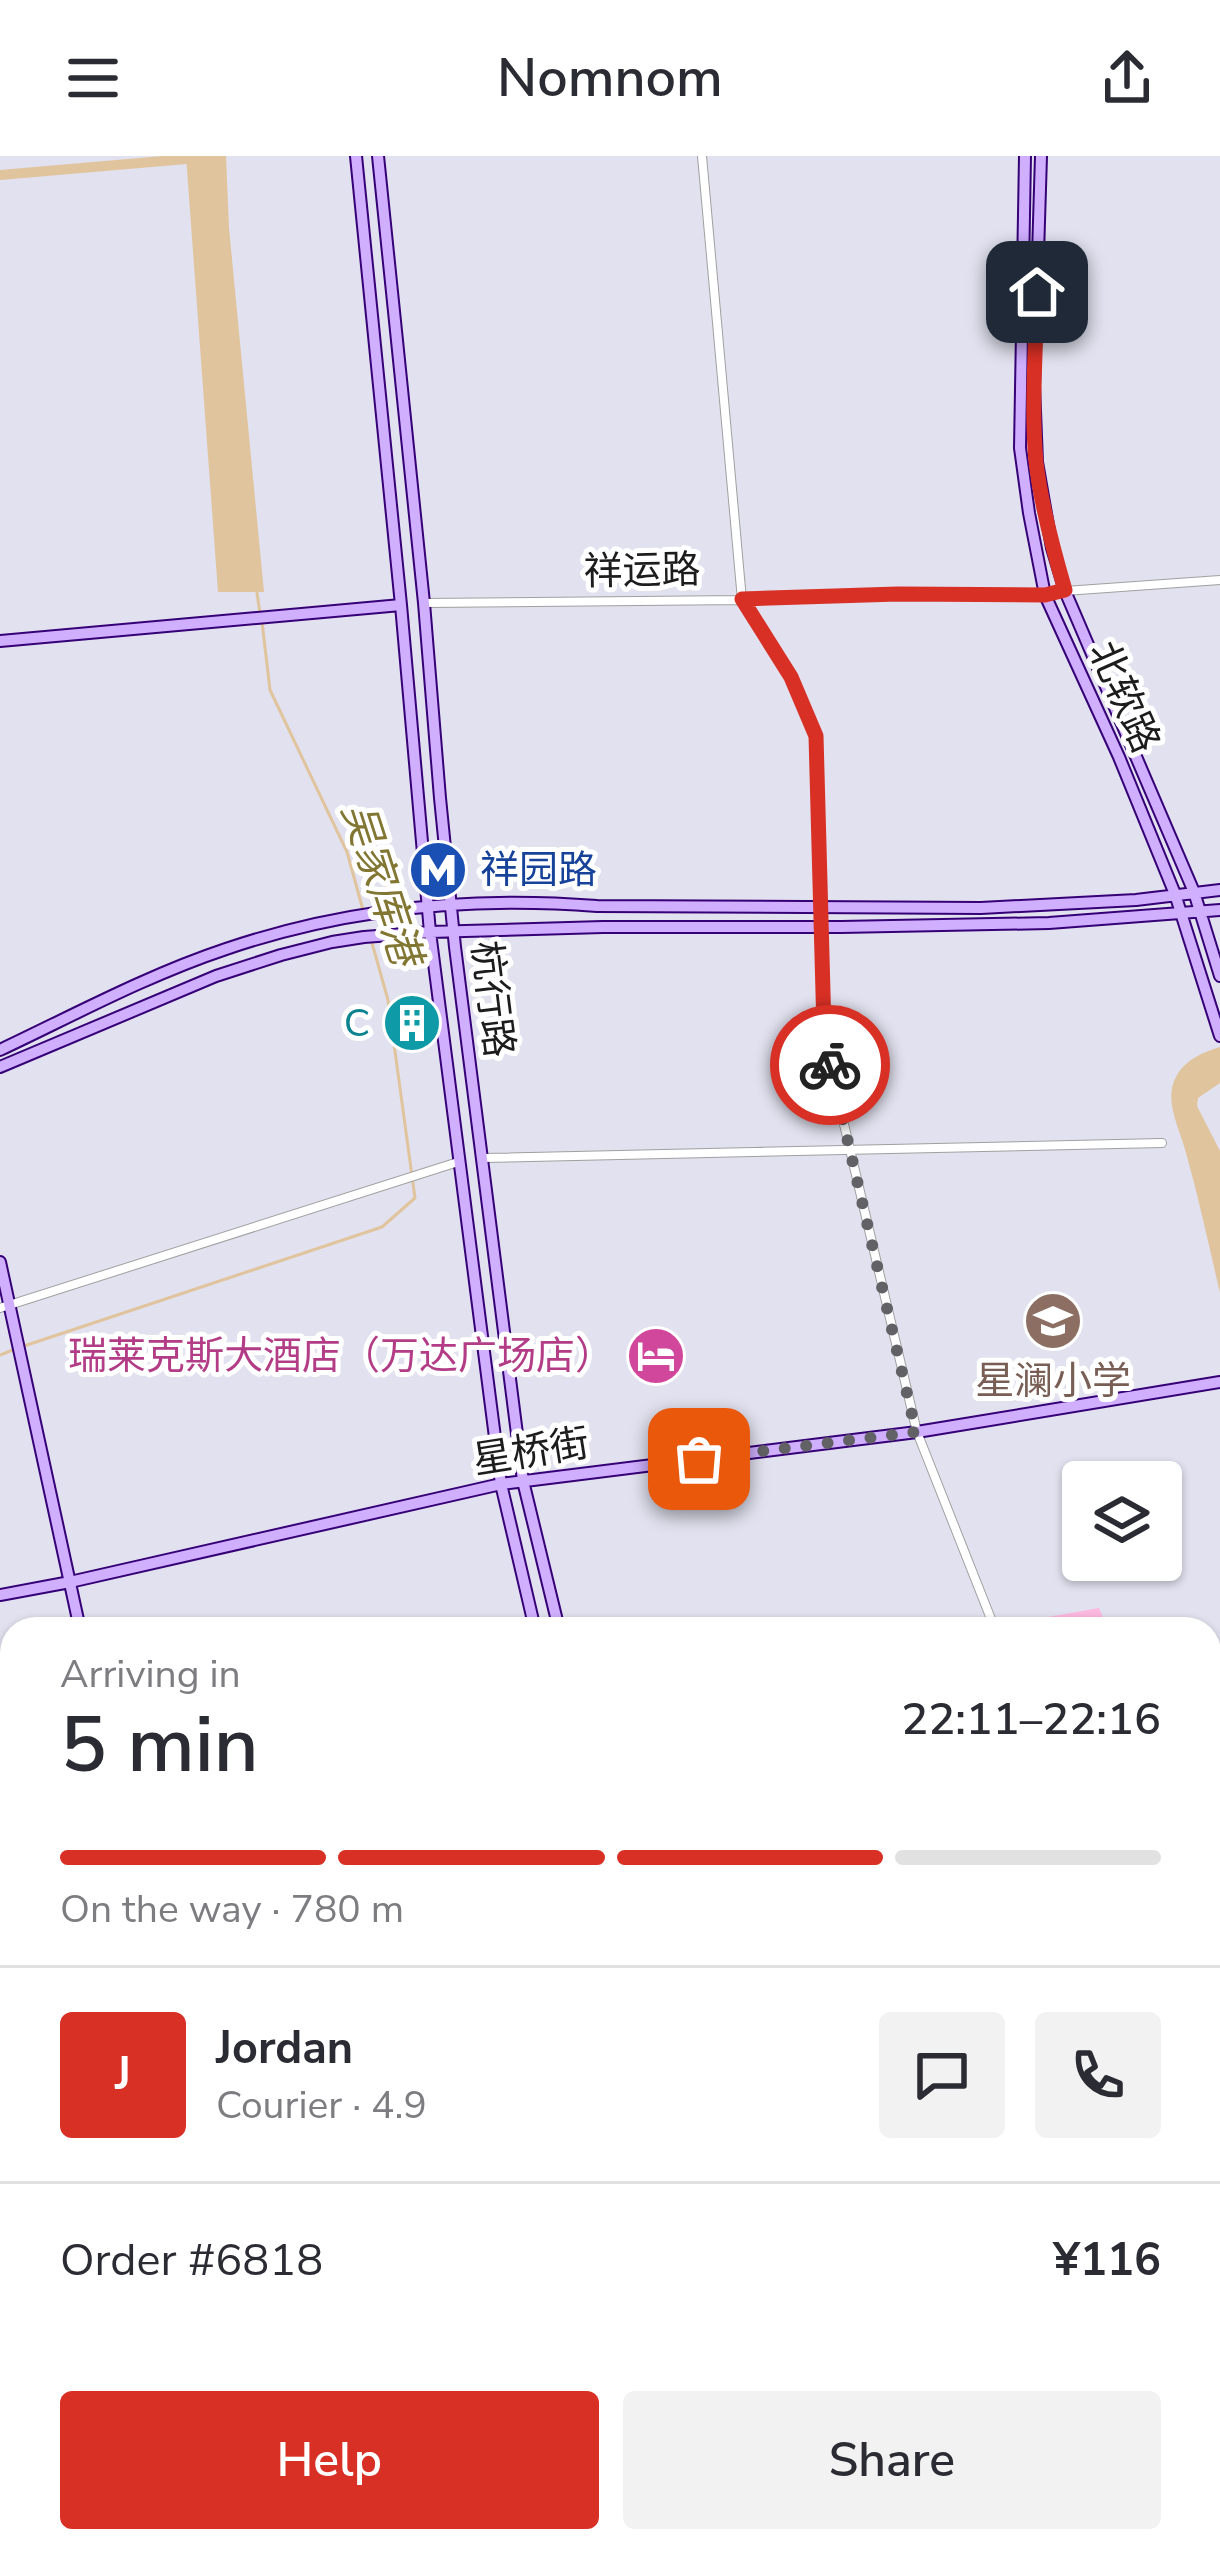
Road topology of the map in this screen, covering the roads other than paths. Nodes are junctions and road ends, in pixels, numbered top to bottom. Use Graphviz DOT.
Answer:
graph roads {
  1 [pos="356,156"];
  2 [pos="378,156"];
  3 [pos="702,156"];
  4 [pos="1025,156"];
  5 [pos="1041,156"];
  6 [pos="1220,580"];
  7 [pos="1065,590"];
  8 [pos="1045,595"];
  9 [pos="742,599"];
  10 [pos="424,603"];
  11 [pos="401,605"];
  12 [pos="0,640"];
  13 [pos="1220,890"];
  14 [pos="1194,892"];
  15 [pos="1175,894"];
  16 [pos="450,904"];
  17 [pos="428,906"];
  18 [pos="819,906"];
  19 [pos="1220,910"];
  20 [pos="1200,911"];
  21 [pos="1181,913"];
  22 [pos="820,926"];
  23 [pos="454,931"];
  24 [pos="430,932"];
  25 [pos="1220,976"];
  26 [pos="1220,1036"];
  27 [pos="0,1050"];
  28 [pos="0,1067"];
  29 [pos="1162,1143"];
  30 [pos="849,1150"];
  31 [pos="482,1158"];
  32 [pos="458,1162"];
  33 [pos="0,1262"];
  34 [pos="4,1306"];
  35 [pos="1220,1382"];
  36 [pos="916,1432"];
  37 [pos="523,1481"];
  38 [pos="501,1484"];
  39 [pos="70,1582"];
  40 [pos="0,1595"];
  41 [pos="77,1617"];
  42 [pos="532,1617"];
  43 [pos="557,1617"];
  44 [pos="990,1617"];
  1 -- 11 [label="main road, 杭行路"];
  2 -- 10 [label="main road, 杭行路"];
  3 -- 9 [label="street"];
  4 -- 8 [label="main road, 北软路"];
  5 -- 7 [label="main road, 北软路"];
  6 -- 7 [label="street, 祥运路"];
  7 -- 8 [label="street, 祥运路"];
  7 -- 14 [label="main road, 北软路"];
  8 -- 9 [label="street, 祥运路"];
  8 -- 15 [label="main road, 北软路"];
  9 -- 10 [label="street, 祥运路"];
  9 -- 18 [label="street"];
  10 -- 16 [label="main road, 杭行路"];
  11 -- 12 [label="main road"];
  11 -- 17 [label="main road, 杭行路"];
  13 -- 14 [label="main road"];
  14 -- 15 [label="main road"];
  14 -- 20 [label="main road, 北软路"];
  15 -- 18 [label="main road"];
  15 -- 21 [label="main road, 北软路"];
  16 -- 17 [label="main road"];
  16 -- 18 [label="main road"];
  16 -- 23 [label="main road, 杭行路"];
  17 -- 24 [label="main road, 杭行路"];
  17 -- 27 [label="main road"];
  18 -- 22 [label="street"];
  19 -- 20 [label="main road"];
  20 -- 21 [label="main road"];
  20 -- 25 [label="main road, 北软路"];
  21 -- 22 [label="main road"];
  21 -- 26 [label="main road, 北软路"];
  22 -- 23 [label="main road"];
  22 -- 30 [label="street"];
  23 -- 24 [label="main road"];
  23 -- 31 [label="main road, 杭行路"];
  24 -- 28 [label="main road"];
  24 -- 32 [label="main road, 杭行路"];
  29 -- 30 [label="street"];
  30 -- 31 [label="street"];
  30 -- 36 [label="street"];
  31 -- 37 [label="main road, 杭行路"];
  32 -- 34 [label="street"];
  32 -- 38 [label="main road, 杭行路"];
  33 -- 34 [label="main road"];
  34 -- 39 [label="main road"];
  35 -- 36 [label="main road, 星桥街"];
  36 -- 37 [label="main road, 星桥街"];
  36 -- 44 [label="street"];
  37 -- 38 [label="main road, 星桥街"];
  37 -- 43 [label="main road, 杭行路"];
  38 -- 39 [label="main road, 星桥街"];
  38 -- 42 [label="main road, 杭行路"];
  39 -- 40 [label="main road, 星桥街"];
  39 -- 41 [label="main road"];
}
